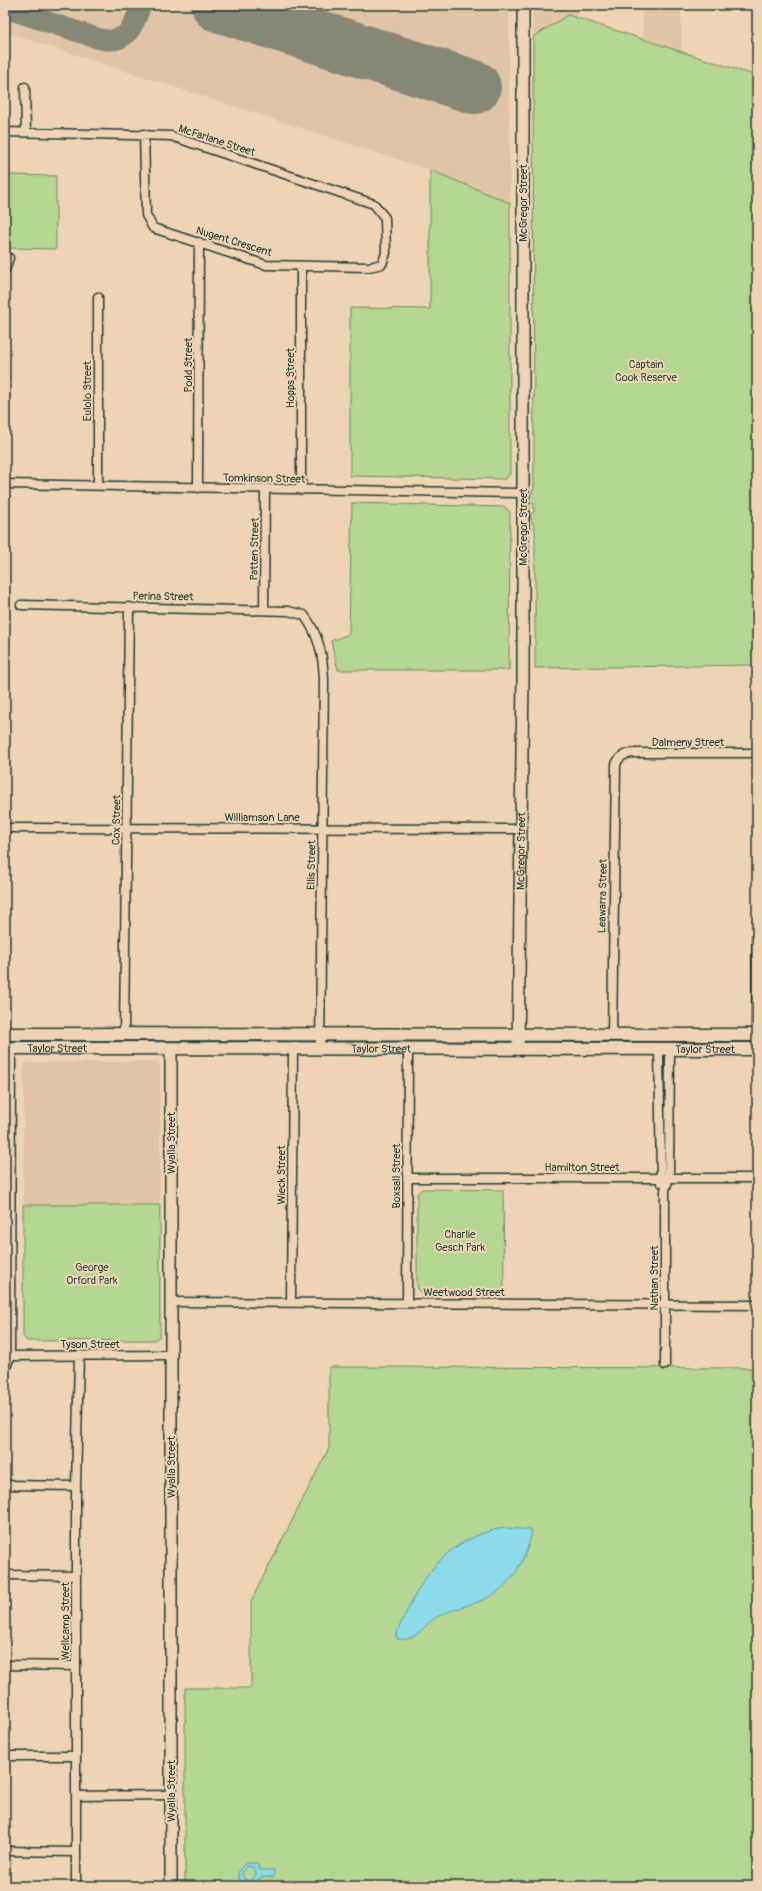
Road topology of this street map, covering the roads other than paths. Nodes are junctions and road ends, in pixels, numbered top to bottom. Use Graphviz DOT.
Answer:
graph roads {
  1 [pos="523,5"];
  2 [pos="25,87"];
  3 [pos="5,132"];
  4 [pos="26,132"];
  5 [pos="144,134"];
  6 [pos="385,218"];
  7 [pos="199,242"];
  8 [pos="9,258"];
  9 [pos="301,267"];
  10 [pos="5,270"];
  11 [pos="98,297"];
  12 [pos="5,484"];
  13 [pos="98,485"];
  14 [pos="198,488"];
  15 [pos="265,489"];
  16 [pos="301,490"];
  17 [pos="522,493"];
  18 [pos="21,605"];
  19 [pos="130,607"];
  20 [pos="264,610"];
  21 [pos="304,615"];
  22 [pos="757,753"];
  23 [pos="619,758"];
  24 [pos="127,827"];
  25 [pos="5,828"];
  26 [pos="323,828"];
  27 [pos="520,829"];
  28 [pos="757,922"];
  29 [pos="124,1033"];
  30 [pos="5,1034"];
  31 [pos="320,1035"];
  32 [pos="518,1035"];
  33 [pos="612,1035"];
  34 [pos="757,1035"];
  35 [pos="8,1048"];
  36 [pos="171,1048"];
  37 [pos="293,1048"];
  38 [pos="320,1049"];
  39 [pos="408,1049"];
  40 [pos="518,1049"];
  41 [pos="665,1049"];
  42 [pos="757,1050"];
  43 [pos="8,1141"];
  44 [pos="407,1178"];
  45 [pos="665,1178"];
  46 [pos="757,1178"];
  47 [pos="171,1302"];
  48 [pos="291,1302"];
  49 [pos="407,1303"];
  50 [pos="665,1305"];
  51 [pos="757,1305"];
  52 [pos="171,1355"];
  53 [pos="10,1356"];
  54 [pos="79,1356"];
  55 [pos="665,1365"];
  56 [pos="5,1371"];
  57 [pos="5,1486"];
  58 [pos="76,1486"];
  59 [pos="5,1575"];
  60 [pos="76,1576"];
  61 [pos="5,1665"];
  62 [pos="76,1666"];
  63 [pos="5,1756"];
  64 [pos="75,1756"];
  65 [pos="171,1795"];
  66 [pos="76,1796"];
  67 [pos="5,1851"];
  68 [pos="75,1852"];
  69 [pos="76,1886"];
  70 [pos="171,1886"];
  1 -- 17 [label="street, McGregor Street"];
  2 -- 4 [label="street"];
  3 -- 4 [label="street, McFarlane Street"];
  4 -- 5 [label="street, McFarlane Street"];
  5 -- 6 [label="street, McFarlane Street"];
  5 -- 7 [label="street, Nugent Crescent"];
  6 -- 9 [label="street, Nugent Crescent"];
  7 -- 9 [label="street, Nugent Crescent"];
  7 -- 14 [label="street, Podd Street"];
  8 -- 10 [label="street"];
  9 -- 16 [label="street, Hopps Street"];
  11 -- 13 [label="street, Eulolo Street"];
  12 -- 13 [label="street, Tomkinson Street"];
  13 -- 14 [label="street, Tomkinson Street"];
  14 -- 15 [label="street, Tomkinson Street"];
  15 -- 16 [label="street, Tomkinson Street"];
  15 -- 20 [label="street, Patten Street"];
  16 -- 17 [label="street, Tomkinson Street"];
  17 -- 27 [label="street, McGregor Street"];
  18 -- 19 [label="street, Perina Street"];
  19 -- 20 [label="street, Perina Street"];
  19 -- 24 [label="street, Cox Street"];
  20 -- 21 [label="street, Perina Street"];
  21 -- 26 [label="street, Ellis Street"];
  22 -- 23 [label="street, Dalmeny Street"];
  23 -- 33 [label="street, Leawarra Street"];
  24 -- 25 [label="street, Williamson Lane"];
  24 -- 26 [label="street, Williamson Lane"];
  24 -- 29 [label="street, Cox Street"];
  26 -- 27 [label="street, Williamson Lane"];
  26 -- 31 [label="street, Ellis Street"];
  27 -- 32 [label="street, McGregor Street"];
  28 -- 34 [label="street"];
  29 -- 30 [label="main road, Taylor Street"];
  29 -- 31 [label="main road, Taylor Street"];
  29 -- 36 [label="main road"];
  31 -- 32 [label="main road, Taylor Street"];
  31 -- 38 [label="street, Ellis Street"];
  32 -- 33 [label="main road, Taylor Street"];
  32 -- 40 [label="street, McGregor Street"];
  33 -- 34 [label="main road, Taylor Street"];
  34 -- 42 [label="street"];
  35 -- 36 [label="main road, Taylor Street"];
  35 -- 43 [label="street"];
  36 -- 37 [label="main road, Taylor Street"];
  36 -- 47 [label="street, Wyalla Street"];
  37 -- 38 [label="main road, Taylor Street"];
  37 -- 48 [label="street, Wieck Street"];
  38 -- 39 [label="main road, Taylor Street"];
  39 -- 40 [label="main road, Taylor Street"];
  39 -- 44 [label="street, Boxsall Street"];
  40 -- 41 [label="main road, Taylor Street"];
  41 -- 42 [label="main road, Taylor Street"];
  41 -- 45 [label="street, Nathan Street"];
  43 -- 53 [label="street"];
  44 -- 45 [label="street, Hamilton Street"];
  44 -- 49 [label="street, Boxsall Street"];
  45 -- 46 [label="street, Hamilton Street"];
  45 -- 50 [label="street, Nathan Street"];
  47 -- 48 [label="street, Weetwood Street"];
  47 -- 52 [label="street, Wyalla Street"];
  48 -- 49 [label="street, Weetwood Street"];
  49 -- 50 [label="street, Weetwood Street"];
  50 -- 51 [label="street, Weetwood Street"];
  50 -- 55 [label="street, Nathan Street"];
  52 -- 54 [label="street, Tyson Street"];
  52 -- 65 [label="street, Wyalla Street"];
  53 -- 54 [label="street, Tyson Street"];
  53 -- 56 [label="street"];
  54 -- 58 [label="street, Wellcamp Street"];
  57 -- 58 [label="street"];
  58 -- 60 [label="street, Wellcamp Street"];
  59 -- 60 [label="street"];
  60 -- 62 [label="street, Wellcamp Street"];
  61 -- 62 [label="street"];
  62 -- 64 [label="street, Wellcamp Street"];
  63 -- 64 [label="street"];
  64 -- 66 [label="street, Wellcamp Street"];
  65 -- 66 [label="street"];
  65 -- 70 [label="street, Wyalla Street"];
  66 -- 68 [label="street, Wellcamp Street"];
  67 -- 68 [label="street"];
  68 -- 69 [label="street, Wellcamp Street"];
}
